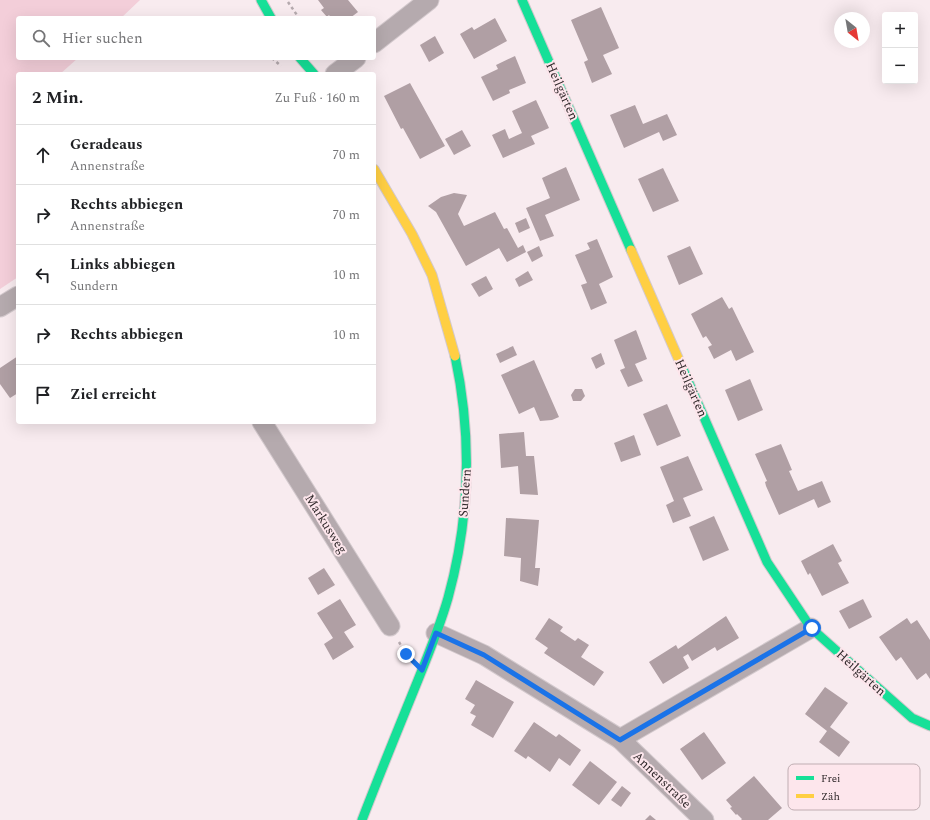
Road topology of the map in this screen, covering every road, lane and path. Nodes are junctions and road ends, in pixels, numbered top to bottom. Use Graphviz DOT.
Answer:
graph roads {
  1 [pos="261,0"];
  2 [pos="287,0"];
  3 [pos="429,0"];
  4 [pos="522,0"];
  5 [pos="270,16"];
  6 [pos="298,16"];
  7 [pos="376,41"];
  8 [pos="302,60"];
  9 [pos="353,60"];
  10 [pos="312,72"];
  11 [pos="338,72"];
  12 [pos="376,172"];
  13 [pos="16,297"];
  14 [pos="0,308"];
  15 [pos="263,424"];
  16 [pos="390,626"];
  17 [pos="812,628"];
  18 [pos="436,633"];
  19 [pos="422,670"];
  20 [pos="930,726"];
  21 [pos="620,740"];
  22 [pos="362,820"];
  23 [pos="704,820"];
  1 -- 5 [label="street"];
  2 -- 6 [label="path"];
  3 -- 7 [label="street"];
  4 -- 17 [label="street, Heilgärten"];
  8 -- 10 [label="street"];
  9 -- 11 [label="street"];
  12 -- 18 [label="street, Sundern"];
  13 -- 14 [label="street"];
  15 -- 16 [label="street, Markusweg"];
  16 -- 19 [label="path"];
  17 -- 20 [label="street, Heilgärten"];
  17 -- 21 [label="street, Annenstraße"];
  18 -- 19 [label="street, Sundern"];
  18 -- 21 [label="street, Annenstraße"];
  19 -- 22 [label="street, Sundern"];
  21 -- 23 [label="street, Annenstraße"];
}
